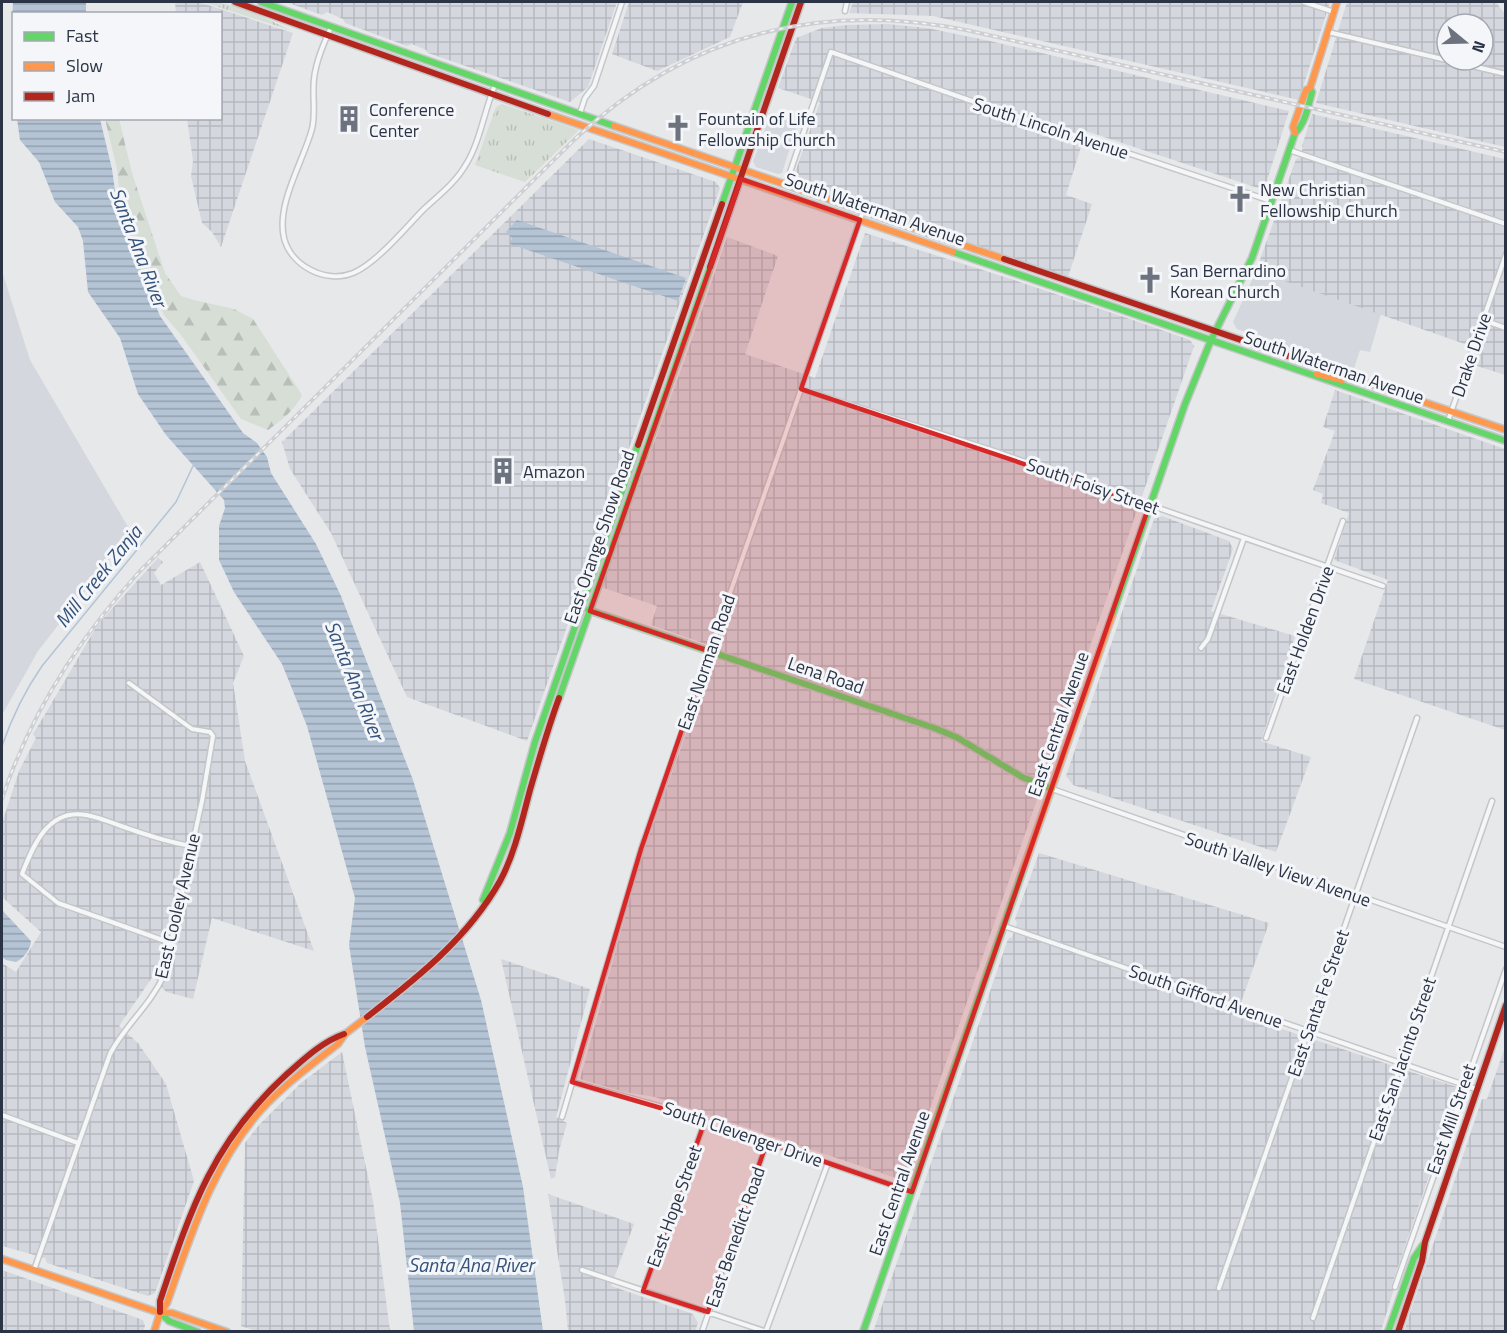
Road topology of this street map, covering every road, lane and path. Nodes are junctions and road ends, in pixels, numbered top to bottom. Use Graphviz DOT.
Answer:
graph roads {
  1 [pos="235,2"];
  2 [pos="261,2"];
  3 [pos="622,2"];
  4 [pos="792,2"];
  5 [pos="801,2"];
  6 [pos="847,2"];
  7 [pos="1304,2"];
  8 [pos="1337,2"];
  9 [pos="845,11"];
  10 [pos="1334,12"];
  11 [pos="331,27"];
  12 [pos="1328,32"];
  13 [pos="328,35"];
  14 [pos="1506,74"];
  15 [pos="495,85"];
  16 [pos="491,94"];
  17 [pos="580,113"];
  18 [pos="1289,150"];
  19 [pos="736,167"];
  20 [pos="744,169"];
  21 [pos="732,176"];
  22 [pos="741,179"];
  23 [pos="786,184"];
  24 [pos="1272,201"];
  25 [pos="863,211"];
  26 [pos="860,220"];
  27 [pos="1506,224"];
  28 [pos="1506,254"];
  29 [pos="1483,320"];
  30 [pos="680,328"];
  31 [pos="1506,328"];
  32 [pos="688,331"];
  33 [pos="1216,332"];
  34 [pos="1211,340"];
  35 [pos="1304,373"];
  36 [pos="1346,376"];
  37 [pos="801,389"];
  38 [pos="1451,412"];
  39 [pos="1447,422"];
  40 [pos="1506,430"];
  41 [pos="1506,441"];
  42 [pos="1149,506"];
  43 [pos="1343,521"];
  44 [pos="1244,538"];
  45 [pos="1327,567"];
  46 [pos="1383,586"];
  47 [pos="582,608"];
  48 [pos="590,611"];
  49 [pos="1201,648"];
  50 [pos="710,651"];
  51 [pos="559,673"];
  52 [pos="567,676"];
  53 [pos="129,683"];
  54 [pos="1418,718"];
  55 [pos="1266,738"];
  56 [pos="1052,789"];
  57 [pos="518,799"];
  58 [pos="527,801"];
  59 [pos="1492,801"];
  60 [pos="192,846"];
  61 [pos="1355,896"];
  62 [pos="478,911"];
  63 [pos="1004,926"];
  64 [pos="1448,928"];
  65 [pos="171,943"];
  66 [pos="1506,947"];
  67 [pos="1506,969"];
  68 [pos="1506,1005"];
  69 [pos="1503,1021"];
  70 [pos="1308,1031"];
  71 [pos="345,1034"];
  72 [pos="1401,1063"];
  73 [pos="278,1081"];
  74 [pos="572,1082"];
  75 [pos="1466,1085"];
  76 [pos="285,1087"];
  77 [pos="1476,1089"];
  78 [pos="2,1115"];
  79 [pos="562,1118"];
  80 [pos="705,1121"];
  81 [pos="768,1142"];
  82 [pos="78,1143"];
  83 [pos="828,1163"];
  84 [pos="912,1192"];
  85 [pos="1425,1242"];
  86 [pos="2,1259"];
  87 [pos="34,1270"];
  88 [pos="582,1270"];
  89 [pos="1395,1287"];
  90 [pos="1219,1288"];
  91 [pos="643,1291"];
  92 [pos="708,1312"];
  93 [pos="160,1313"];
  94 [pos="1313,1318"];
  95 [pos="766,1331"];
  96 [pos="154,1332"];
  97 [pos="198,1332"];
  98 [pos="227,1332"];
  99 [pos="702,1332"];
  100 [pos="863,1332"];
  101 [pos="1389,1332"];
  102 [pos="1398,1332"];
  1 -- 13 [label="main road, South Waterman Avenue"];
  2 -- 11 [label="main road, South Waterman Avenue"];
  3 -- 17 [label="street"];
  4 -- 19 [label="main road, East Orange Show Road"];
  5 -- 20 [label="main road, East Orange Show Road"];
  6 -- 9 [label="street"];
  7 -- 10 [label="street"];
  8 -- 10 [label="main road, East Central Avenue"];
  10 -- 12 [label="main road, East Central Avenue"];
  11 -- 13 [label="street"];
  11 -- 15 [label="main road, South Waterman Avenue"];
  12 -- 14 [label="street"];
  12 -- 18 [label="main road, East Central Avenue"];
  13 -- 16 [label="main road, South Waterman Avenue"];
  13 -- 16 [label="street"];
  15 -- 16 [label="street"];
  15 -- 17 [label="main road, South Waterman Avenue"];
  16 -- 21 [label="main road, South Waterman Avenue"];
  17 -- 19 [label="main road, South Waterman Avenue"];
  18 -- 24 [label="main road, East Central Avenue"];
  18 -- 27 [label="street"];
  19 -- 20 [label="main road, South Waterman Avenue"];
  19 -- 21 [label="main road, East Orange Show Road"];
  20 -- 22 [label="main road, East Orange Show Road"];
  20 -- 23 [label="main road, South Waterman Avenue"];
  21 -- 22 [label="main road, South Waterman Avenue"];
  21 -- 30 [label="main road, East Orange Show Road"];
  22 -- 26 [label="main road, South Waterman Avenue"];
  22 -- 32 [label="main road, East Orange Show Road"];
  23 -- 24 [label="street, South Lincoln Avenue"];
  23 -- 25 [label="main road, South Waterman Avenue"];
  24 -- 33 [label="main road, East Central Avenue"];
  25 -- 26 [label="street, East Norman Road"];
  25 -- 33 [label="main road, South Waterman Avenue"];
  26 -- 34 [label="main road, South Waterman Avenue"];
  26 -- 37 [label="street, East Norman Road"];
  28 -- 29 [label="street, Drake Drive"];
  29 -- 31 [label="street"];
  29 -- 38 [label="street, Drake Drive"];
  30 -- 32 [label="main road"];
  30 -- 47 [label="main road, East Orange Show Road"];
  32 -- 48 [label="main road, East Orange Show Road"];
  33 -- 34 [label="main road, East Central Avenue"];
  33 -- 36 [label="main road, South Waterman Avenue"];
  34 -- 35 [label="main road, South Waterman Avenue"];
  34 -- 42 [label="main road, East Central Avenue"];
  35 -- 36 [label="main road"];
  35 -- 39 [label="main road, South Waterman Avenue"];
  36 -- 38 [label="main road, South Waterman Avenue"];
  37 -- 42 [label="street, South Foisy Street"];
  37 -- 50 [label="street, East Norman Road"];
  38 -- 39 [label="street, Drake Drive"];
  38 -- 40 [label="main road, South Waterman Avenue"];
  39 -- 41 [label="main road, South Waterman Avenue"];
  42 -- 44 [label="street, South Foisy Street"];
  42 -- 56 [label="main road, East Central Avenue"];
  43 -- 45 [label="street, East Holden Drive"];
  44 -- 45 [label="street, South Foisy Street"];
  44 -- 49 [label="street"];
  45 -- 46 [label="street, South Foisy Street"];
  45 -- 55 [label="street, East Holden Drive"];
  47 -- 48 [label="main road, Lena Road"];
  47 -- 51 [label="main road, East Orange Show Road"];
  48 -- 50 [label="main road, Lena Road"];
  48 -- 52 [label="main road, East Orange Show Road"];
  50 -- 56 [label="main road, Lena Road"];
  50 -- 74 [label="street, East Norman Road"];
  51 -- 52 [label="main road"];
  51 -- 57 [label="main road, East Orange Show Road"];
  52 -- 58 [label="main road, East Orange Show Road"];
  53 -- 60 [label="street, East Cooley Avenue"];
  54 -- 61 [label="street, East Santa Fe Street"];
  56 -- 61 [label="street, South Valley View Avenue"];
  56 -- 63 [label="main road, East Central Avenue"];
  57 -- 58 [label="main road"];
  57 -- 62 [label="main road, East Orange Show Road"];
  58 -- 62 [label="main road, East Orange Show Road"];
  59 -- 64 [label="street, East San Jacinto Street"];
  60 -- 65 [label="street, East Cooley Avenue"];
  60 -- 65 [label="street"];
  61 -- 64 [label="street, South Valley View Avenue"];
  61 -- 70 [label="street, East Santa Fe Street"];
  62 -- 71 [label="main road, East Orange Show Road"];
  63 -- 70 [label="street, South Gifford Avenue"];
  63 -- 84 [label="main road, East Central Avenue"];
  64 -- 66 [label="street, South Valley View Avenue"];
  64 -- 72 [label="street, East San Jacinto Street"];
  65 -- 82 [label="street, East Cooley Avenue"];
  67 -- 75 [label="street"];
  68 -- 69 [label="main road, East Mill Street"];
  69 -- 77 [label="main road, East Mill Street"];
  70 -- 72 [label="street, South Gifford Avenue"];
  70 -- 90 [label="street, East Santa Fe Street"];
  71 -- 73 [label="main road"];
  71 -- 76 [label="main road"];
  72 -- 75 [label="street, South Gifford Avenue"];
  72 -- 94 [label="street, East San Jacinto Street"];
  73 -- 76 [label="main road"];
  73 -- 93 [label="main road"];
  74 -- 79 [label="street, East Norman Road"];
  74 -- 80 [label="street, South Clevenger Drive"];
  75 -- 77 [label="street, South Gifford Avenue"];
  75 -- 89 [label="street"];
  76 -- 93 [label="main road"];
  77 -- 85 [label="main road, East Mill Street"];
  78 -- 82 [label="street"];
  80 -- 81 [label="street, South Clevenger Drive"];
  80 -- 91 [label="street, East Hope Street"];
  81 -- 83 [label="street, South Clevenger Drive"];
  81 -- 92 [label="street, East Benedict Road"];
  82 -- 87 [label="street, East Cooley Avenue"];
  83 -- 84 [label="street, South Clevenger Drive"];
  83 -- 95 [label="street"];
  84 -- 100 [label="main road, East Central Avenue"];
  85 -- 101 [label="main road, East Mill Street"];
  85 -- 102 [label="main road, East Mill Street"];
  86 -- 87 [label="main road"];
  87 -- 93 [label="main road"];
  88 -- 91 [label="street"];
  91 -- 92 [label="street"];
  92 -- 95 [label="street"];
  92 -- 99 [label="street, East Benedict Road"];
  93 -- 96 [label="main road"];
  93 -- 97 [label="main road"];
  93 -- 98 [label="main road"];
}
